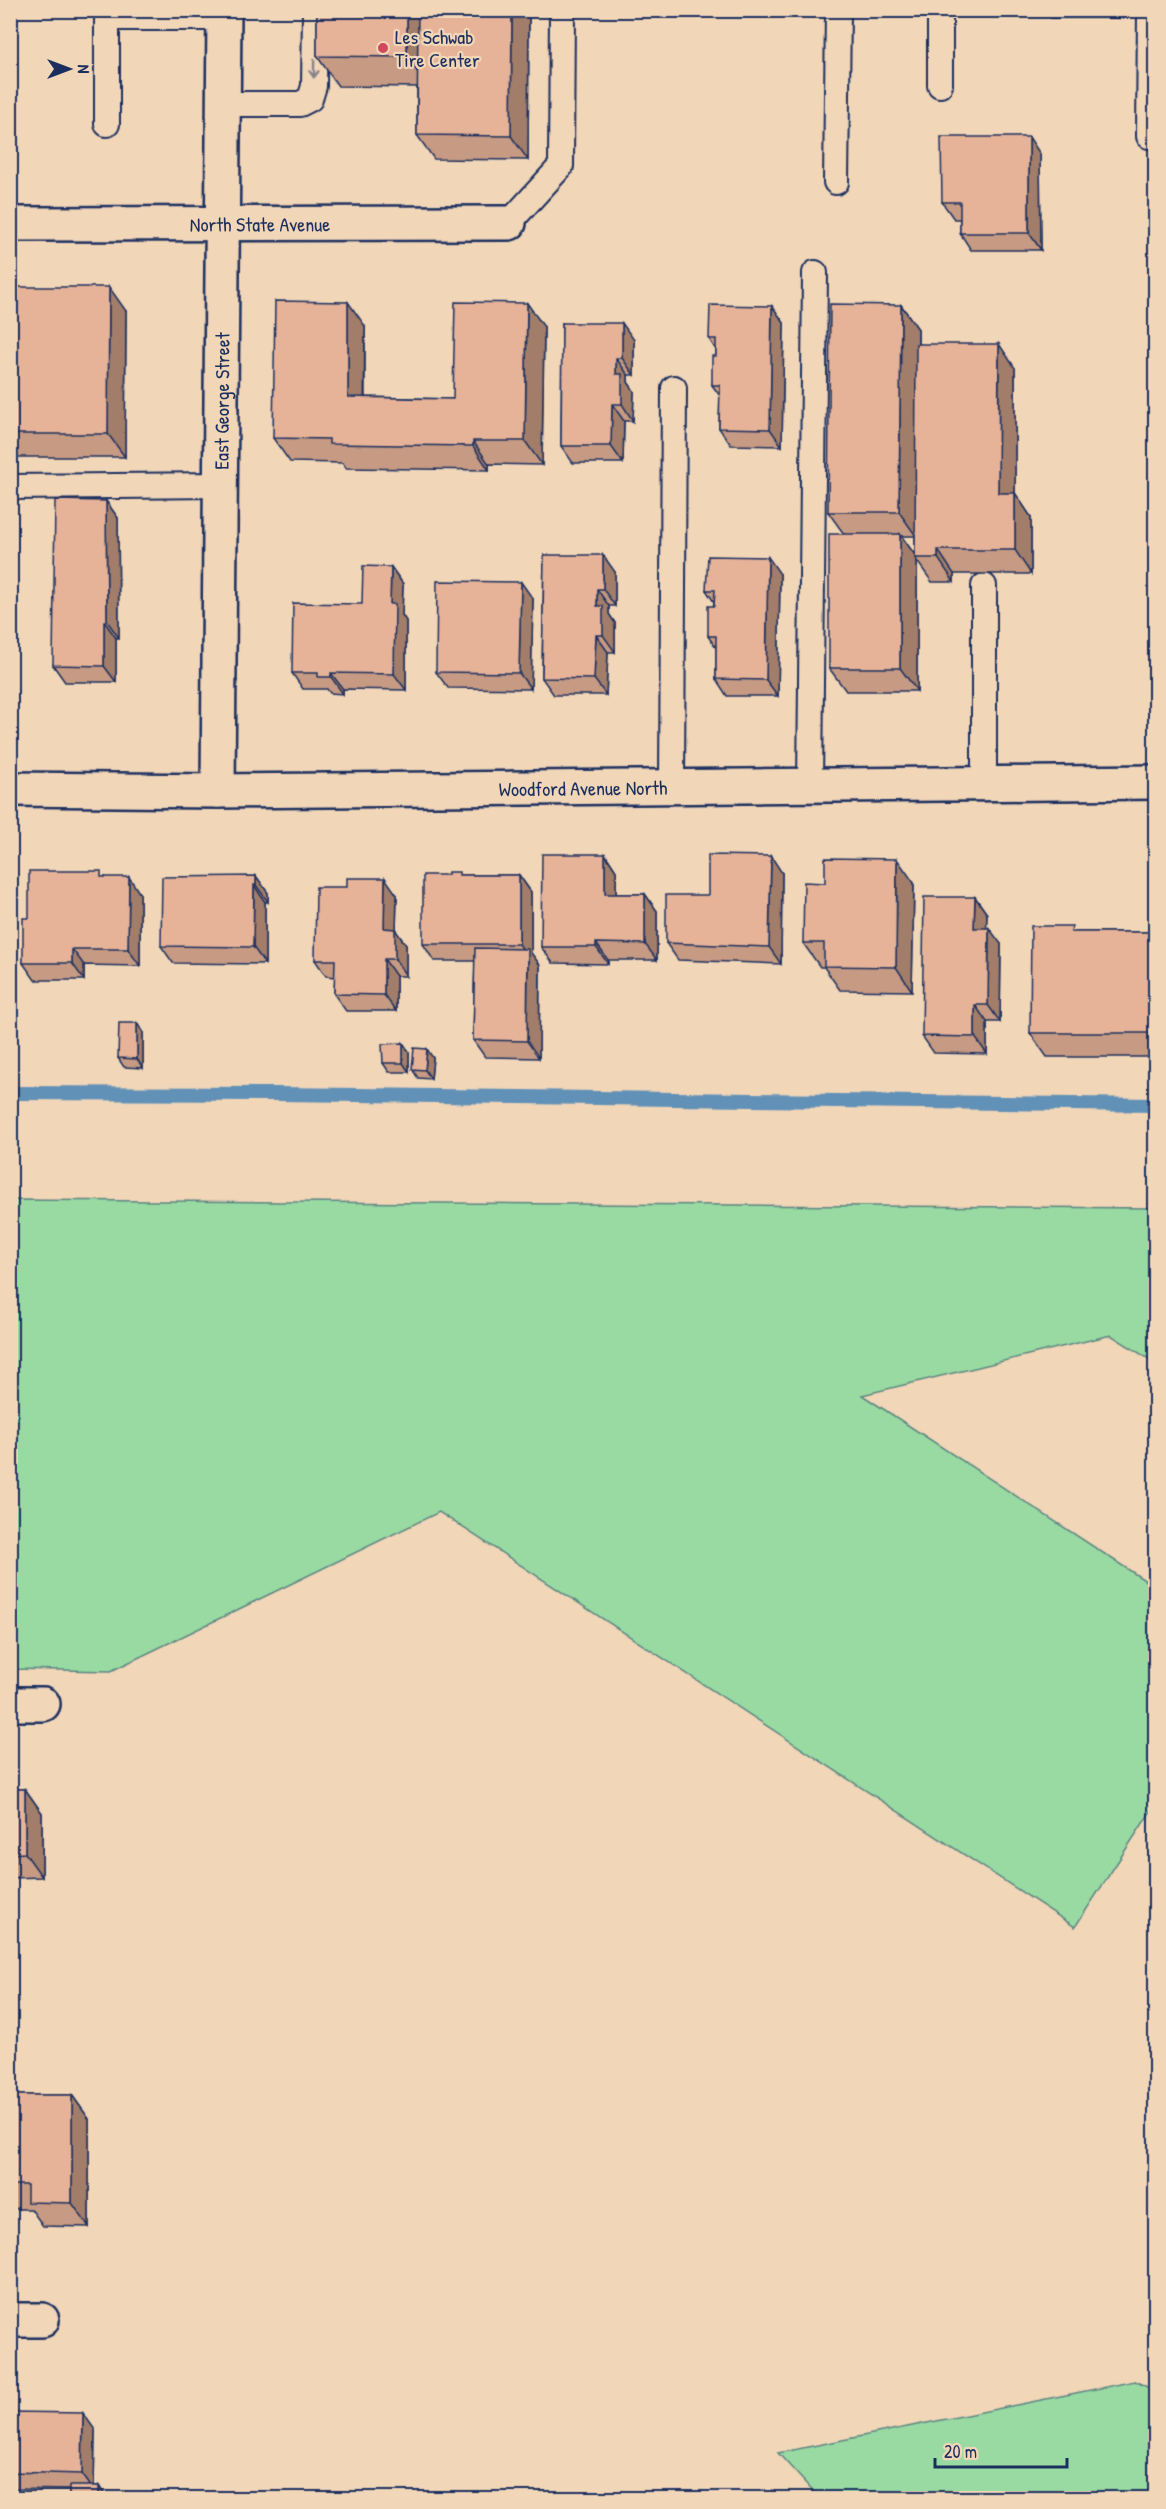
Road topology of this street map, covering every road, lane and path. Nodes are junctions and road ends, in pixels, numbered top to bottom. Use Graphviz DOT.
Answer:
graph roads {
  1 [pos="315,10"];
  2 [pos="562,10"];
  3 [pos="838,10"];
  4 [pos="940,10"];
  5 [pos="1150,10"];
  6 [pos="107,14"];
  7 [pos="224,14"];
  8 [pos="940,85"];
  9 [pos="223,104"];
  10 [pos="107,124"];
  11 [pos="1149,136"];
  12 [pos="836,182"];
  13 [pos="10,224"];
  14 [pos="221,224"];
  15 [pos="509,224"];
  16 [pos="815,273"];
  17 [pos="674,388"];
  18 [pos="220,485"];
  19 [pos="10,487"];
  20 [pos="984,586"];
  21 [pos="1155,782"];
  22 [pos="984,784"];
  23 [pos="810,785"];
  24 [pos="672,787"];
  25 [pos="10,789"];
  26 [pos="218,791"];
  27 [pos="10,1704"];
  28 [pos="43,1704"];
  1 -- 9 [label="lane, one-way"];
  2 -- 15 [label="lane"];
  3 -- 12 [label="lane"];
  4 -- 8 [label="lane"];
  5 -- 11 [label="lane"];
  6 -- 7 [label="lane"];
  6 -- 10 [label="lane"];
  7 -- 9 [label="street, East George Street"];
  9 -- 14 [label="street, East George Street"];
  13 -- 14 [label="street, North State Avenue"];
  14 -- 15 [label="street, North State Avenue"];
  14 -- 18 [label="street, East George Street"];
  16 -- 23 [label="lane"];
  17 -- 24 [label="lane"];
  18 -- 19 [label="lane"];
  18 -- 26 [label="street, East George Street"];
  20 -- 22 [label="lane"];
  21 -- 22 [label="street, Woodford Avenue North"];
  22 -- 23 [label="street, Woodford Avenue North"];
  23 -- 24 [label="street, Woodford Avenue North"];
  24 -- 26 [label="street, Woodford Avenue North"];
  25 -- 26 [label="street, Woodford Avenue North"];
  27 -- 28 [label="street"];
}
